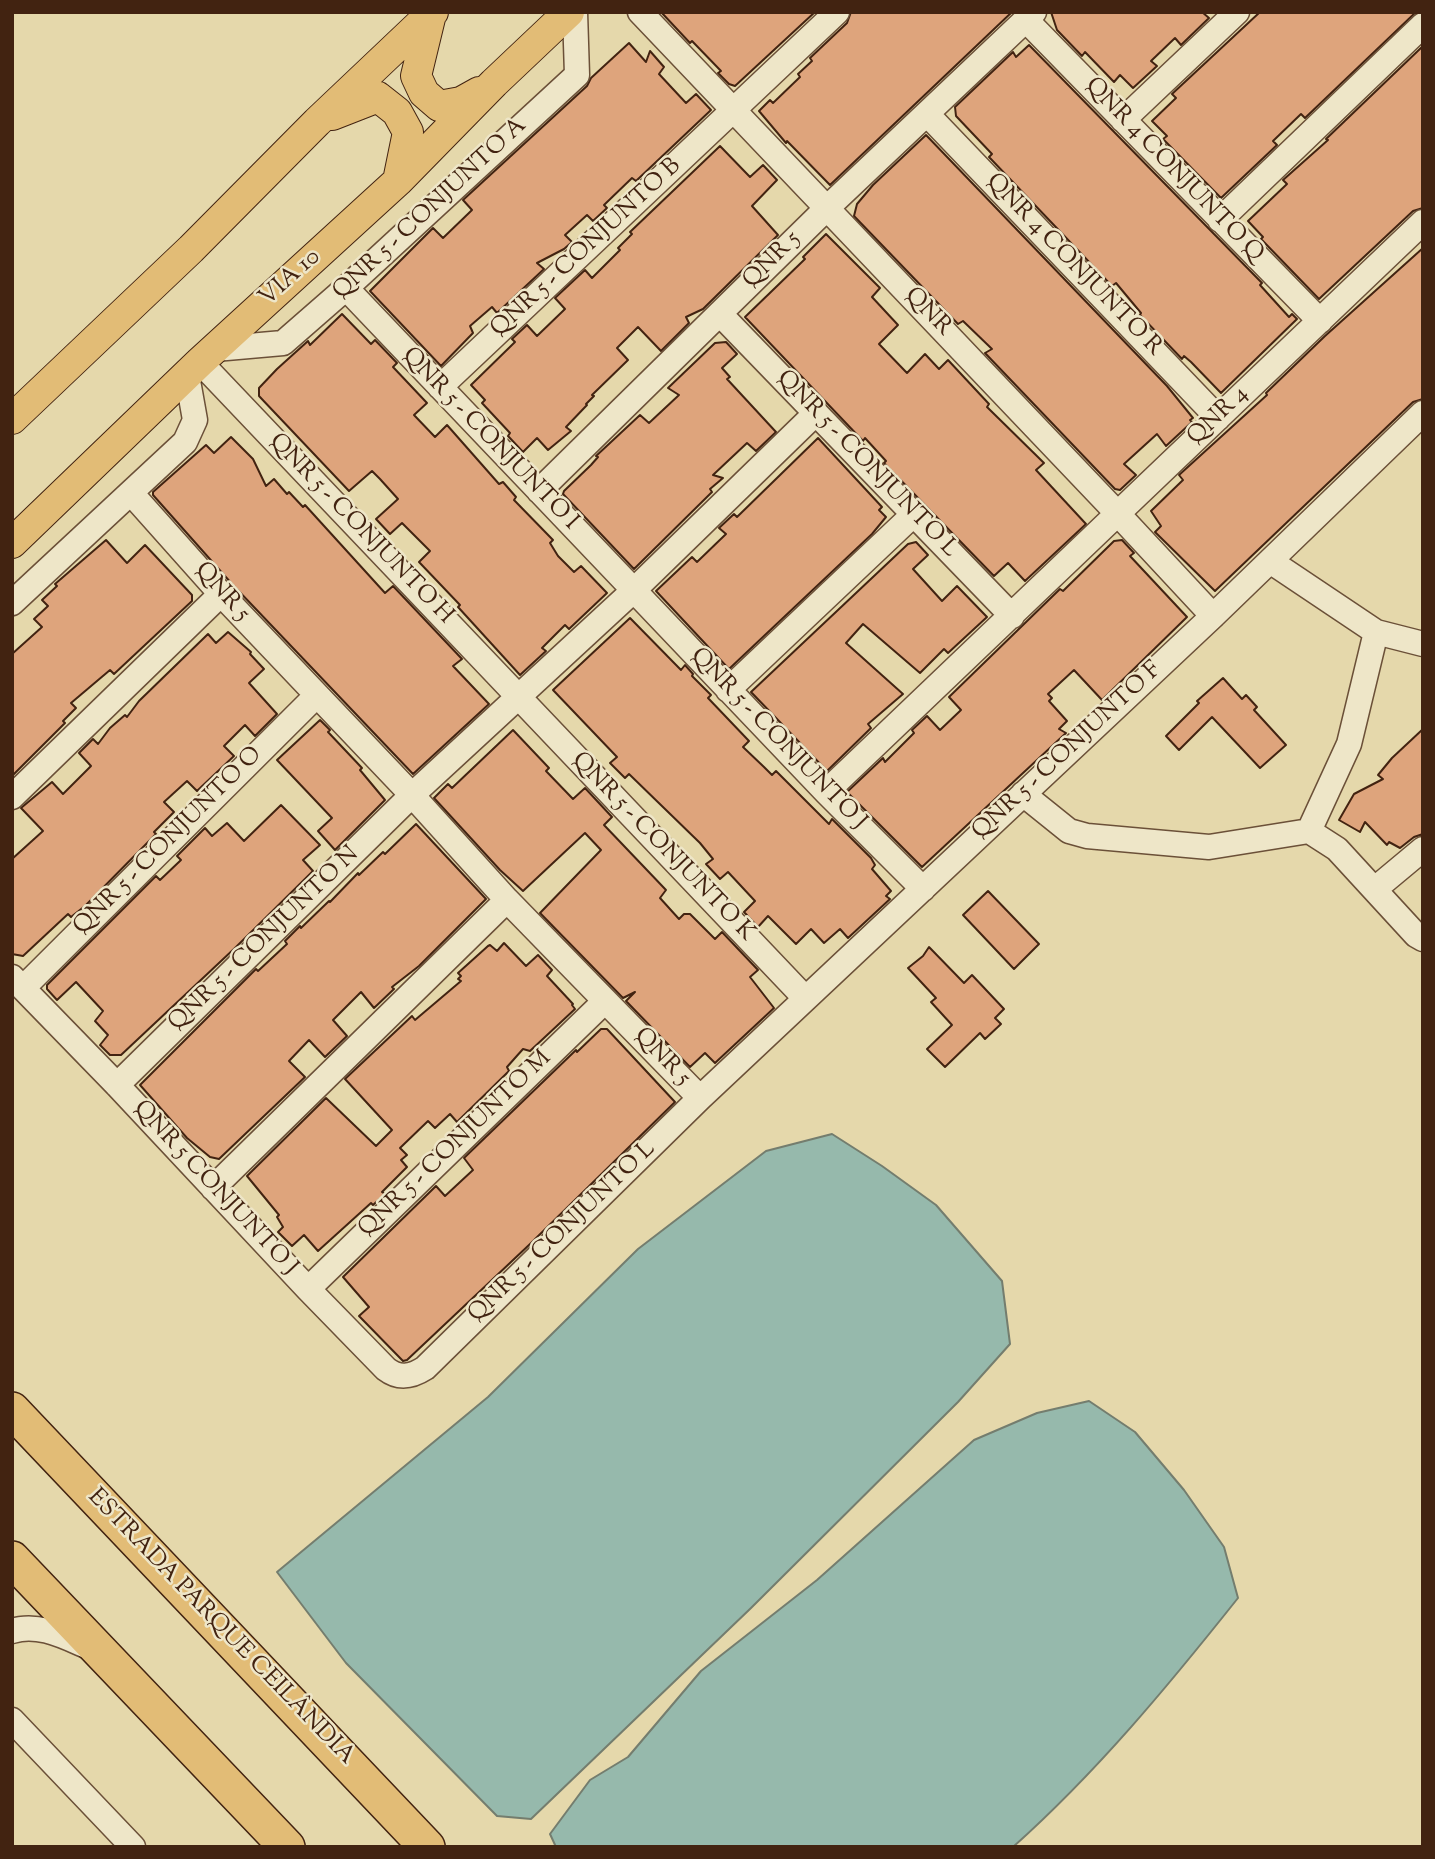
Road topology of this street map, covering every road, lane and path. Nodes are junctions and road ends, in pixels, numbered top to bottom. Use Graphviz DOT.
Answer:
graph roads {
  1 [pos="569,12"];
  2 [pos="575,12"];
  3 [pos="640,12"];
  4 [pos="837,12"];
  5 [pos="1237,12"];
  6 [pos="432,13"];
  7 [pos="1030,16"];
  8 [pos="1423,25"];
  9 [pos="494,83"];
  10 [pos="734,111"];
  11 [pos="927,114"];
  12 [pos="1124,120"];
  13 [pos="317,122"];
  14 [pos="398,181"];
  15 [pos="827,208"];
  16 [pos="1220,219"];
  17 [pos="1422,225"];
  18 [pos="346,288"];
  19 [pos="720,314"];
  20 [pos="1320,321"];
  21 [pos="201,362"];
  22 [pos="440,387"];
  23 [pos="1423,413"];
  24 [pos="816,414"];
  25 [pos="1218,418"];
  26 [pos="12,419"];
  27 [pos="539,491"];
  28 [pos="131,494"];
  29 [pos="913,514"];
  30 [pos="1118,514"];
  31 [pos="12,543"];
  32 [pos="1270,561"];
  33 [pos="633,591"];
  34 [pos="221,594"];
  35 [pos="12,603"];
  36 [pos="1213,616"];
  37 [pos="1012,617"];
  38 [pos="1376,632"];
  39 [pos="1423,644"];
  40 [pos="728,690"];
  41 [pos="316,696"];
  42 [pos="520,698"];
  43 [pos="826,792"];
  44 [pos="1023,794"];
  45 [pos="412,795"];
  46 [pos="12,797"];
  47 [pos="1309,831"];
  48 [pos="1423,849"];
  49 [pos="923,889"];
  50 [pos="1375,889"];
  51 [pos="507,900"];
  52 [pos="1423,939"];
  53 [pos="18,982"];
  54 [pos="805,998"];
  55 [pos="605,1001"];
  56 [pos="117,1085"];
  57 [pos="700,1098"];
  58 [pos="213,1188"];
  59 [pos="308,1290"];
  60 [pos="425,1368"];
  61 [pos="12,1410"];
  62 [pos="13,1559"];
  63 [pos="12,1631"];
  64 [pos="102,1652"];
  65 [pos="12,1720"];
  66 [pos="133,1847"];
  67 [pos="287,1847"];
  68 [pos="427,1847"];
  1 -- 9 [label="main road, VIA 10"];
  2 -- 18 [label="street, QNR 5 - CONJUNTO A"];
  3 -- 10 [label="street, QNR"];
  4 -- 10 [label="street, QNR 5 - CONJUNTO B"];
  5 -- 12 [label="street"];
  6 -- 9 [label="main road"];
  6 -- 13 [label="main road"];
  7 -- 11 [label="street, QNR 5"];
  7 -- 12 [label="street, QNR 4 CONJUNTO Q"];
  8 -- 16 [label="street"];
  9 -- 14 [label="main road, VIA 10"];
  10 -- 15 [label="street, QNR"];
  10 -- 22 [label="street, QNR 5 - CONJUNTO B"];
  11 -- 15 [label="street, QNR 5"];
  11 -- 25 [label="street, QNR 4 CONJUNTO R"];
  12 -- 16 [label="street, QNR 4 CONJUNTO Q"];
  13 -- 14 [label="main road"];
  13 -- 26 [label="main road"];
  14 -- 21 [label="main road, VIA 10"];
  15 -- 19 [label="street, QNR 5"];
  15 -- 30 [label="street, QNR"];
  16 -- 20 [label="street, QNR 4 CONJUNTO Q"];
  17 -- 20 [label="street, QNR 4"];
  18 -- 21 [label="street, QNR 5 - CONJUNTO A"];
  18 -- 22 [label="street, QNR 5 - CONJUNTO I"];
  19 -- 24 [label="street, QNR 5 - CONJUNTO L"];
  19 -- 27 [label="street, QNR 5"];
  20 -- 25 [label="street, QNR 4"];
  21 -- 28 [label="street"];
  21 -- 31 [label="main road, VIA 10"];
  21 -- 42 [label="street, QNR 5 - CONJUNTO H"];
  22 -- 27 [label="street, QNR 5 - CONJUNTO I"];
  23 -- 32 [label="street, QNR 5 - CONJUNTO F"];
  24 -- 29 [label="street, QNR 5 - CONJUNTO L"];
  24 -- 33 [label="street"];
  25 -- 30 [label="street, QNR 4"];
  27 -- 33 [label="street, QNR 5 - CONJUNTO I"];
  28 -- 34 [label="street, QNR 5"];
  28 -- 35 [label="street"];
  29 -- 37 [label="street, QNR 5 - CONJUNTO L"];
  29 -- 40 [label="street"];
  30 -- 36 [label="street, QNR"];
  30 -- 37 [label="street"];
  32 -- 36 [label="street, QNR 5 - CONJUNTO F"];
  32 -- 38 [label="street"];
  33 -- 40 [label="street, QNR 5 - CONJUNTO J"];
  33 -- 42 [label="street"];
  34 -- 41 [label="street, QNR 5"];
  34 -- 46 [label="street"];
  36 -- 44 [label="street, QNR 5 - CONJUNTO F"];
  37 -- 43 [label="street"];
  38 -- 39 [label="street"];
  38 -- 47 [label="street"];
  40 -- 43 [label="street, QNR 5 - CONJUNTO J"];
  41 -- 45 [label="street, QNR 5"];
  41 -- 53 [label="street, QNR 5 - CONJUNTO O"];
  42 -- 45 [label="street"];
  42 -- 54 [label="street, QNR 5 - CONJUNTO K"];
  43 -- 49 [label="street, QNR 5 - CONJUNTO J"];
  44 -- 47 [label="street"];
  44 -- 49 [label="street, QNR 5 - CONJUNTO F"];
  45 -- 51 [label="street, QNR 5"];
  45 -- 56 [label="street, QNR 5 - CONJUNTO N"];
  47 -- 50 [label="street"];
  48 -- 50 [label="street"];
  49 -- 54 [label="street, QNR 5"];
  50 -- 52 [label="street"];
  51 -- 55 [label="street, QNR 5"];
  51 -- 58 [label="street"];
  53 -- 56 [label="street, QNR 5 CONJUNTO J"];
  54 -- 57 [label="street, QNR 5"];
  55 -- 57 [label="street, QNR 5"];
  55 -- 59 [label="street, QNR 5 - CONJUNTO M"];
  56 -- 58 [label="street, QNR 5 CONJUNTO J"];
  57 -- 60 [label="street, QNR 5 - CONJUNTO L"];
  58 -- 59 [label="street, QNR 5 CONJUNTO J"];
  59 -- 60 [label="street, QNR 5 CONJUNTO J"];
  61 -- 68 [label="highway, ESTRADA PARQUE CEILÂNDIA"];
  62 -- 64 [label="highway"];
  63 -- 64 [label="street"];
  64 -- 67 [label="highway"];
  65 -- 66 [label="street"];
}
